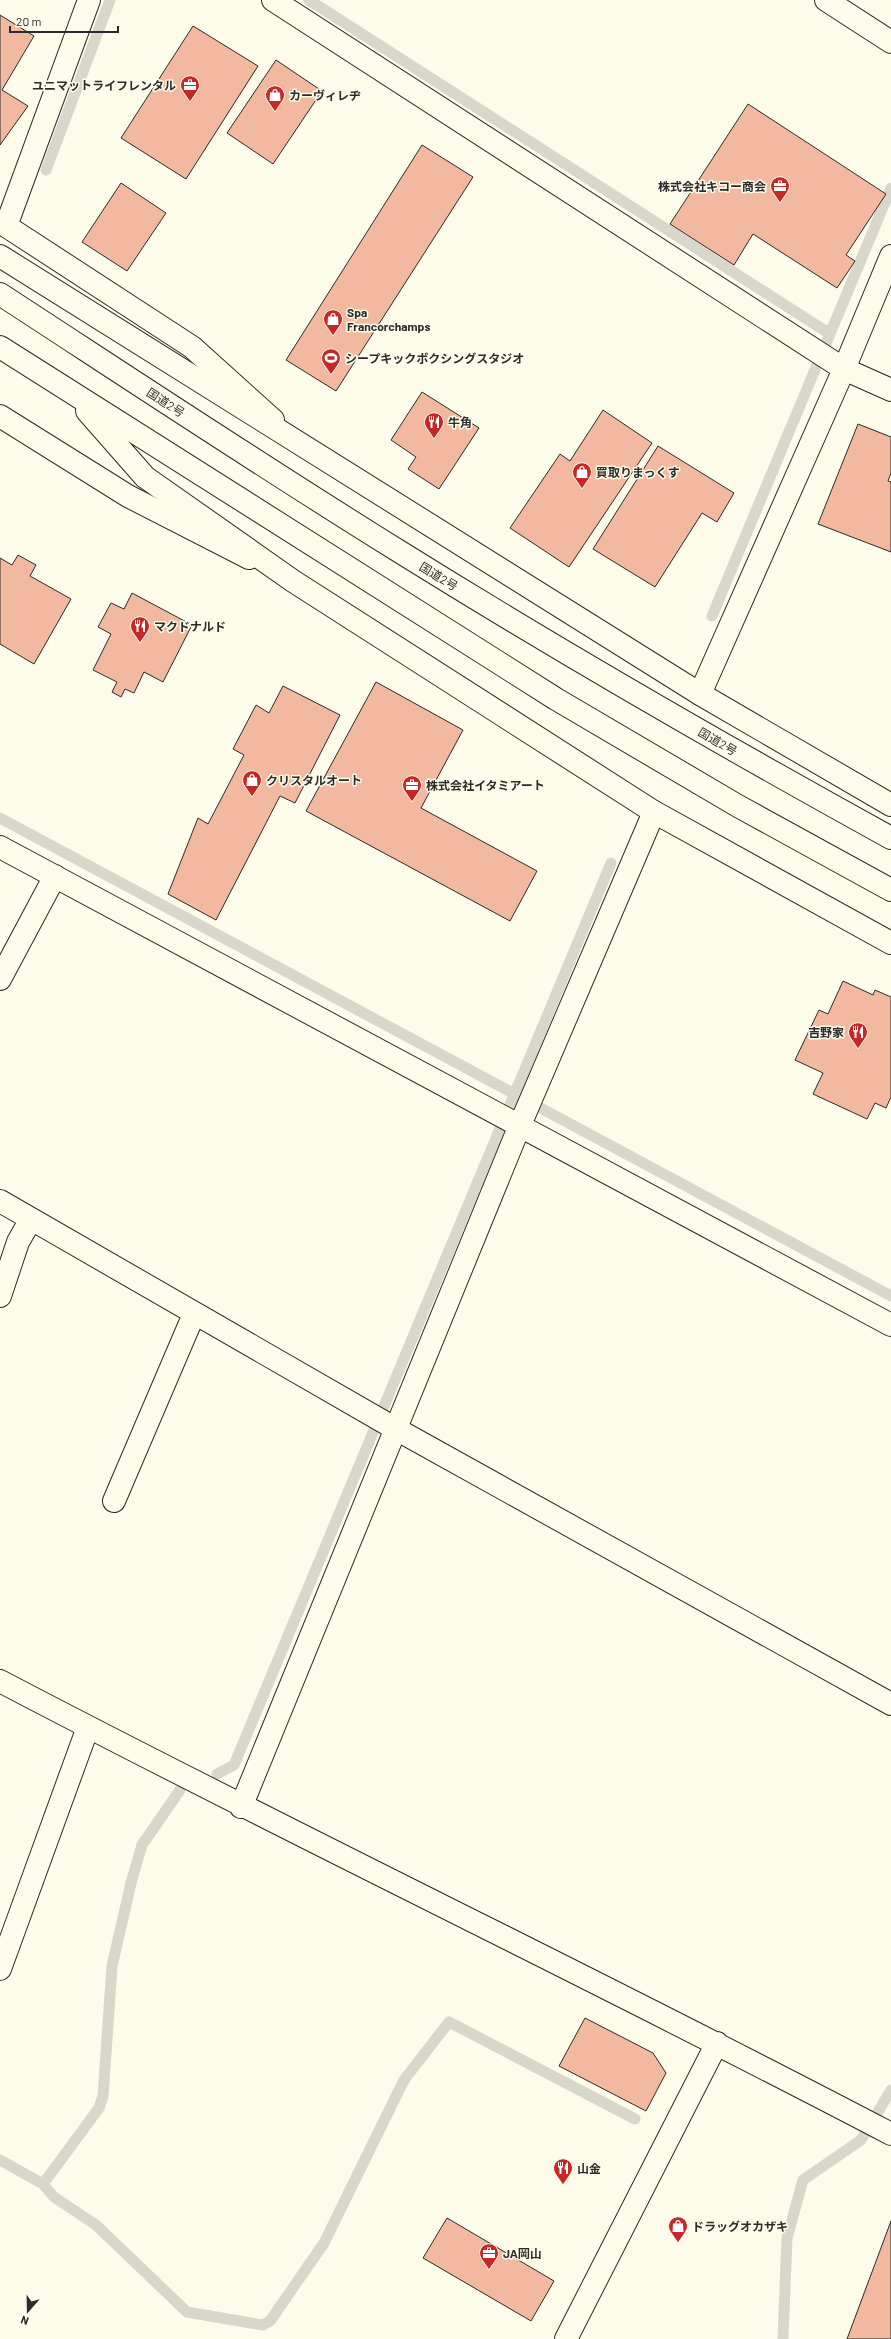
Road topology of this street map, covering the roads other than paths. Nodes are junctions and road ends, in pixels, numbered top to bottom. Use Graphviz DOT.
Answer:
graph roads {
  1 [pos="89,0"];
  2 [pos="273,0"];
  3 [pos="826,0"];
  4 [pos="891,42"];
  5 [pos="3,224"];
  6 [pos="0,256"];
  7 [pos="891,256"];
  8 [pos="0,294"];
  9 [pos="0,347"];
  10 [pos="844,369"];
  11 [pos="891,390"];
  12 [pos="71,393"];
  13 [pos="0,416"];
  14 [pos="296,441"];
  15 [pos="292,580"];
  16 [pos="700,694"];
  17 [pos="891,805"];
  18 [pos="654,812"];
  19 [pos="891,838"];
  20 [pos="0,847"];
  21 [pos="55,876"];
  22 [pos="891,890"];
  23 [pos="891,943"];
  24 [pos="0,979"];
  25 [pos="518,1113"];
  26 [pos="0,1201"];
  27 [pos="31,1219"];
  28 [pos="0,1296"];
  29 [pos="194,1314"];
  30 [pos="891,1325"];
  31 [pos="384,1422"];
  32 [pos="114,1501"];
  33 [pos="0,1682"];
  34 [pos="891,1704"];
  35 [pos="88,1727"];
  36 [pos="240,1807"];
  37 [pos="0,1969"];
  38 [pos="717,2043"];
  39 [pos="877,2126"];
  40 [pos="566,2339"];
  1 -- 5 [label="main road"];
  2 -- 10 [label="main road"];
  3 -- 4 [label="main road"];
  5 -- 14 [label="main road"];
  6 -- 14 [label="main road"];
  7 -- 10 [label="main road"];
  8 -- 19 [label="main road, 国道2号"];
  9 -- 12 [label="main road"];
  10 -- 11 [label="main road"];
  10 -- 16 [label="main road"];
  12 -- 15 [label="main road"];
  12 -- 22 [label="main road"];
  13 -- 15 [label="main road"];
  14 -- 16 [label="main road"];
  15 -- 18 [label="main road"];
  16 -- 17 [label="main road"];
  18 -- 23 [label="main road"];
  18 -- 25 [label="main road"];
  20 -- 21 [label="main road"];
  21 -- 24 [label="main road"];
  21 -- 25 [label="main road"];
  25 -- 30 [label="main road"];
  25 -- 31 [label="main road"];
  26 -- 27 [label="main road"];
  27 -- 28 [label="main road"];
  27 -- 29 [label="main road"];
  29 -- 31 [label="main road"];
  29 -- 32 [label="main road"];
  31 -- 34 [label="main road"];
  31 -- 36 [label="main road"];
  33 -- 35 [label="main road"];
  35 -- 36 [label="main road"];
  35 -- 37 [label="main road"];
  36 -- 38 [label="main road"];
  38 -- 39 [label="main road"];
  38 -- 40 [label="main road"];
}
